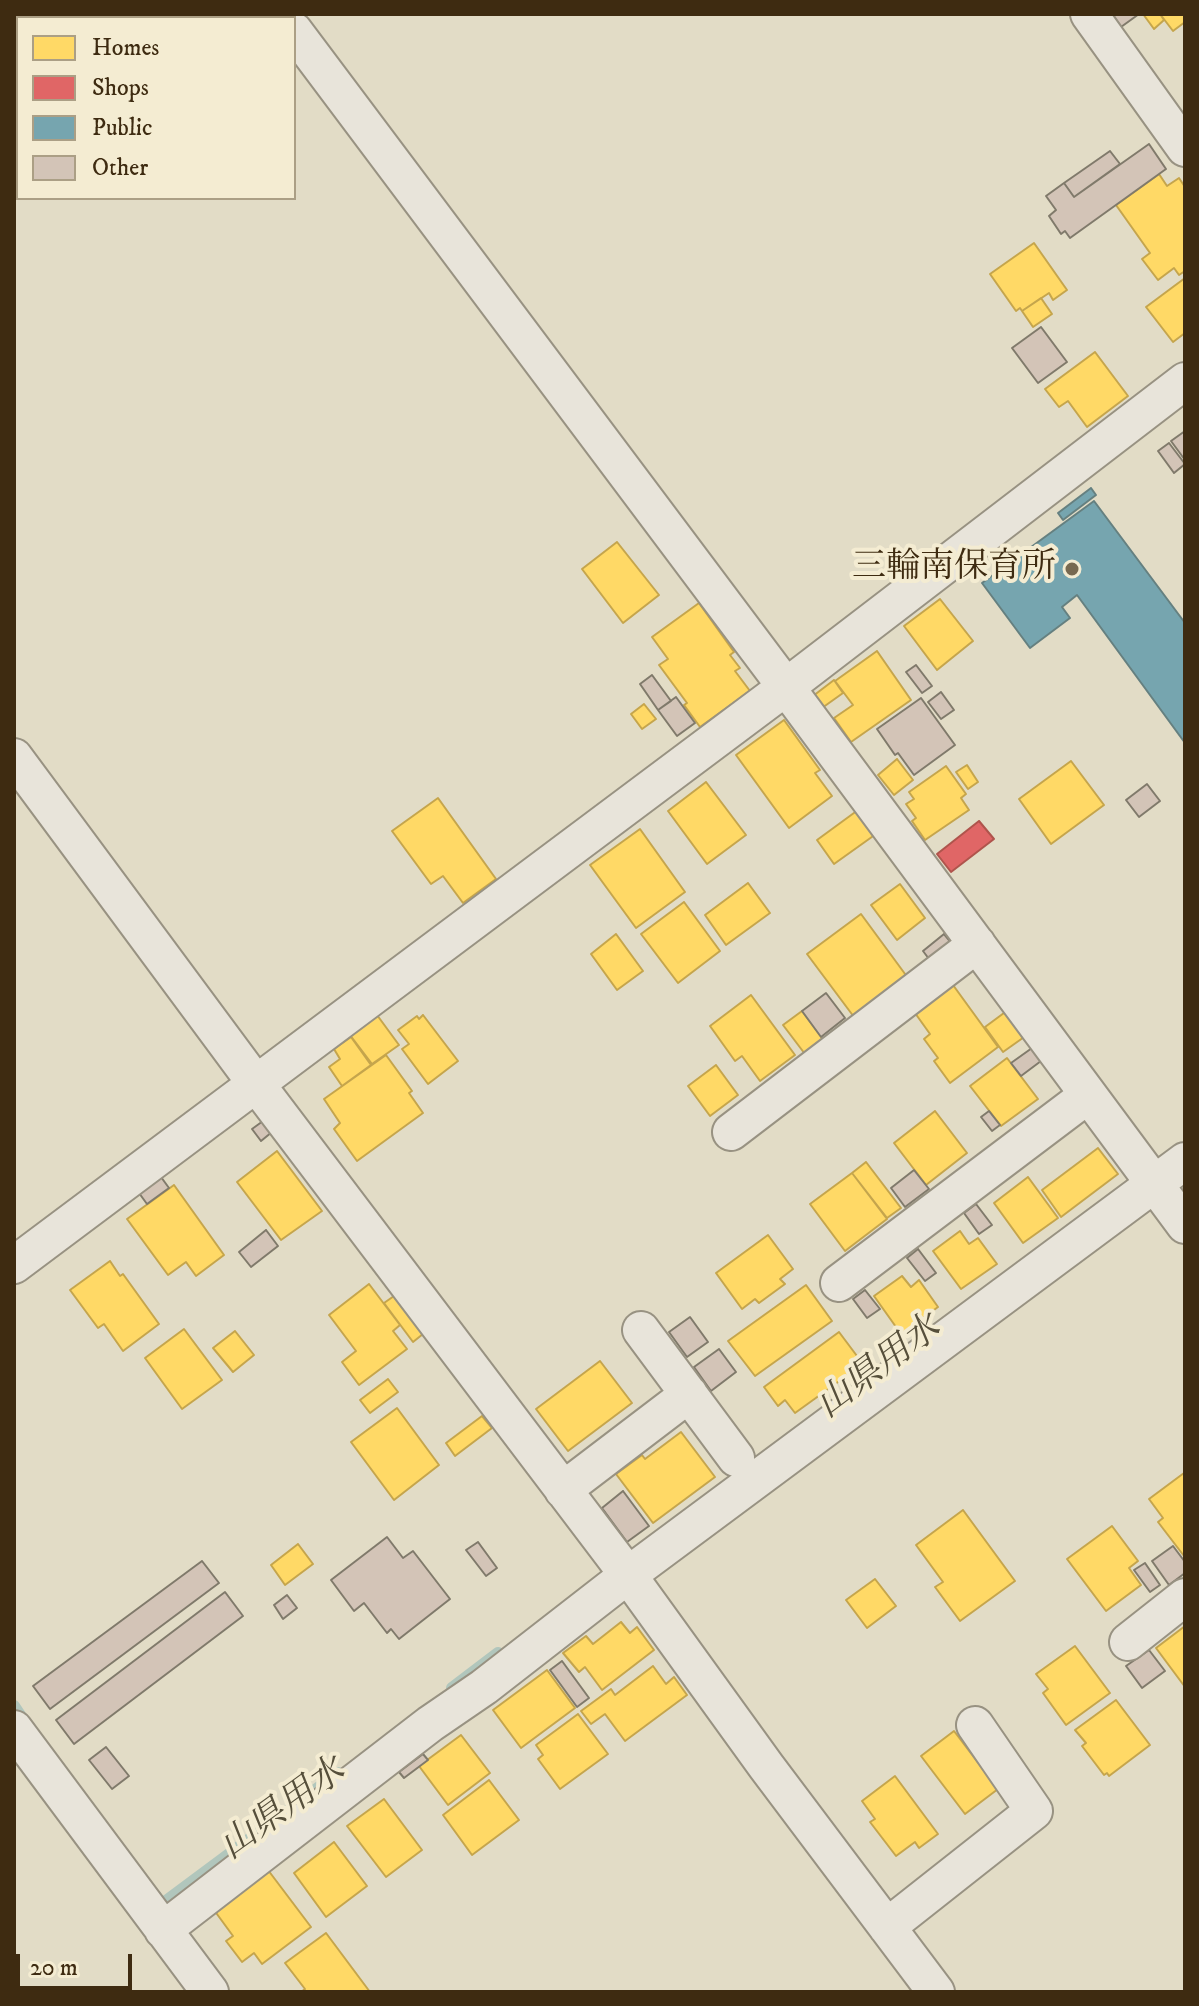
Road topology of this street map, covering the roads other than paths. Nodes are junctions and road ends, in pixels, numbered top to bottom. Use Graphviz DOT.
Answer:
graph roads {
  1 [pos="1089,14"];
  2 [pos="296,34"];
  3 [pos="1185,148"];
  4 [pos="1185,381"];
  5 [pos="786,687"];
  6 [pos="14,757"];
  7 [pos="977,944"];
  8 [pos="257,1085"];
  9 [pos="1088,1095"];
  10 [pos="731,1132"];
  11 [pos="1185,1161"];
  12 [pos="1154,1183"];
  13 [pos="1185,1225"];
  14 [pos="14,1265"];
  15 [pos="839,1283"];
  16 [pos="641,1330"];
  17 [pos="689,1394"];
  18 [pos="736,1458"];
  19 [pos="563,1490"];
  20 [pos="628,1575"];
  21 [pos="1185,1597"];
  22 [pos="1128,1642"];
  23 [pos="975,1725"];
  24 [pos="14,1729"];
  25 [pos="887,1927"];
  26 [pos="163,1930"];
  27 [pos="210,1992"];
  28 [pos="936,1992"];
  1 -- 3 [label="street"];
  2 -- 5 [label="street"];
  4 -- 5 [label="street"];
  5 -- 7 [label="street"];
  5 -- 8 [label="street"];
  6 -- 8 [label="street"];
  7 -- 9 [label="street"];
  7 -- 10 [label="street"];
  8 -- 14 [label="street"];
  8 -- 19 [label="street"];
  9 -- 12 [label="street"];
  9 -- 15 [label="street"];
  11 -- 12 [label="street"];
  12 -- 13 [label="street"];
  12 -- 20 [label="street"];
  16 -- 17 [label="street"];
  17 -- 18 [label="street"];
  17 -- 19 [label="street"];
  19 -- 20 [label="street"];
  20 -- 25 [label="street"];
  20 -- 26 [label="street"];
  21 -- 22 [label="street"];
  23 -- 25 [label="street"];
  24 -- 26 [label="street"];
  25 -- 28 [label="street"];
  26 -- 27 [label="street"];
}
